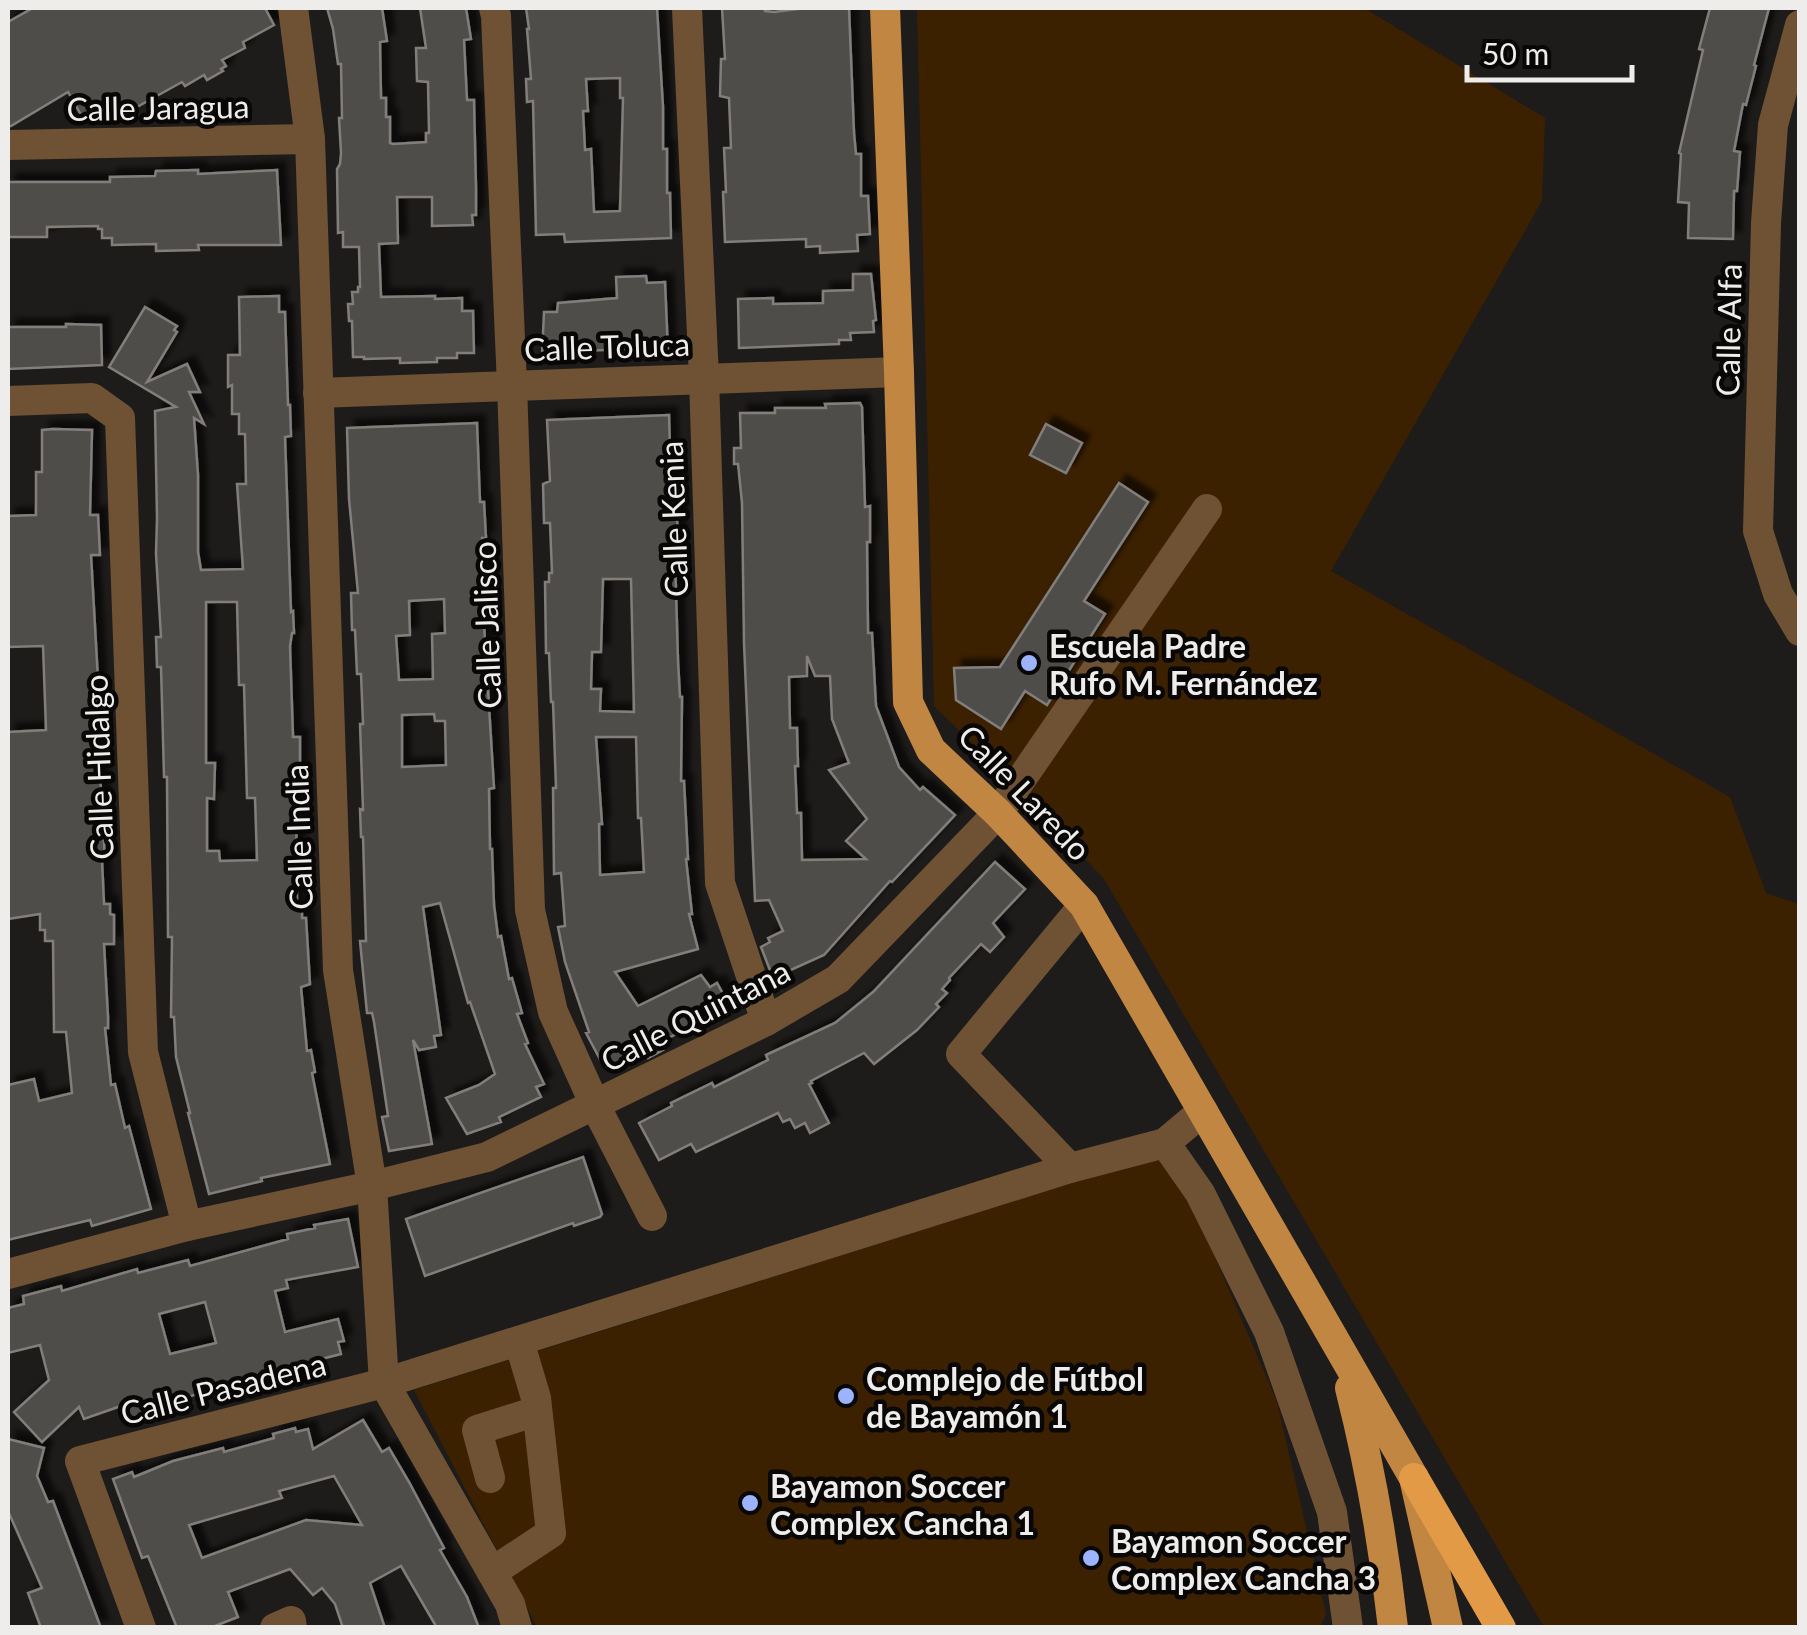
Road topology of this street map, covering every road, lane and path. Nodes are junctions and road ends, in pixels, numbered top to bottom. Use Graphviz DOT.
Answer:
graph roads {
  1 [pos="293,8"];
  2 [pos="494,8"];
  3 [pos="686,8"];
  4 [pos="885,8"];
  5 [pos="1800,25"];
  6 [pos="310,139"];
  7 [pos="8,146"];
  8 [pos="899,372"];
  9 [pos="704,378"];
  10 [pos="512,384"];
  11 [pos="318,393"];
  12 [pos="8,401"];
  13 [pos="1207,508"];
  14 [pos="1800,630"];
  15 [pos="998,813"];
  16 [pos="1084,905"];
  17 [pos="766,1020"];
  18 [pos="595,1106"];
  19 [pos="1203,1111"];
  20 [pos="1165,1142"];
  21 [pos="1070,1168"];
  22 [pos="1236,1168"];
  23 [pos="372,1186"];
  24 [pos="1196,1186"];
  25 [pos="652,1216"];
  26 [pos="187,1226"];
  27 [pos="8,1274"];
  28 [pos="519,1341"];
  29 [pos="1341,1351"];
  30 [pos="384,1383"];
  31 [pos="537,1411"];
  32 [pos="490,1478"];
  33 [pos="1414,1478"];
  34 [pos="492,1572"];
  35 [pos="141,1628"];
  36 [pos="275,1628"];
  37 [pos="292,1628"];
  38 [pos="516,1628"];
  39 [pos="1348,1628"];
  40 [pos="1393,1628"];
  41 [pos="1448,1628"];
  42 [pos="1500,1628"];
  1 -- 6 [label="street, Calle India"];
  2 -- 10 [label="street, Calle Jalisco"];
  3 -- 9 [label="street, Calle Kenia"];
  4 -- 8 [label="main road, Calle Laredo"];
  5 -- 14 [label="street, Calle Alfa"];
  6 -- 7 [label="street, Calle Jaragua"];
  6 -- 11 [label="street, Calle India"];
  8 -- 9 [label="street, Calle Toluca"];
  8 -- 15 [label="main road, Calle Laredo"];
  9 -- 10 [label="street, Calle Toluca"];
  9 -- 17 [label="street, Calle Kenia"];
  10 -- 11 [label="street, Calle Toluca"];
  10 -- 18 [label="street, Calle Jalisco"];
  11 -- 23 [label="street, Calle India"];
  12 -- 26 [label="street, Calle Hidalgo"];
  13 -- 15 [label="street, Calle Quintana"];
  15 -- 16 [label="main road, Calle Laredo"];
  15 -- 17 [label="street, Calle Quintana"];
  16 -- 19 [label="main road, Calle Laredo"];
  16 -- 21 [label="street"];
  17 -- 18 [label="street, Calle Quintana"];
  18 -- 23 [label="street, Calle Quintana"];
  18 -- 25 [label="street, Calle Jalisco"];
  19 -- 20 [label="street"];
  19 -- 22 [label="main road, Calle Laredo"];
  20 -- 21 [label="street, Calle Pasadena"];
  20 -- 24 [label="street"];
  21 -- 28 [label="street, Calle Pasadena"];
  22 -- 24 [label="street"];
  22 -- 29 [label="main road, Calle Laredo"];
  23 -- 26 [label="street, Calle Quintana"];
  23 -- 30 [label="street, Calle India"];
  24 -- 39 [label="street"];
  26 -- 27 [label="street, Calle Quintana"];
  28 -- 30 [label="street, Calle Pasadena"];
  28 -- 31 [label="street"];
  29 -- 33 [label="main road, Calle Laredo"];
  29 -- 40 [label="main road"];
  30 -- 34 [label="street, Calle India"];
  30 -- 35 [label="street, Calle Pasadena"];
  31 -- 32 [label="street"];
  31 -- 34 [label="street"];
  33 -- 41 [label="main road, Calle Laredo"];
  33 -- 42 [label="highway"];
  34 -- 38 [label="street, Calle India"];
  36 -- 37 [label="street"];
}
